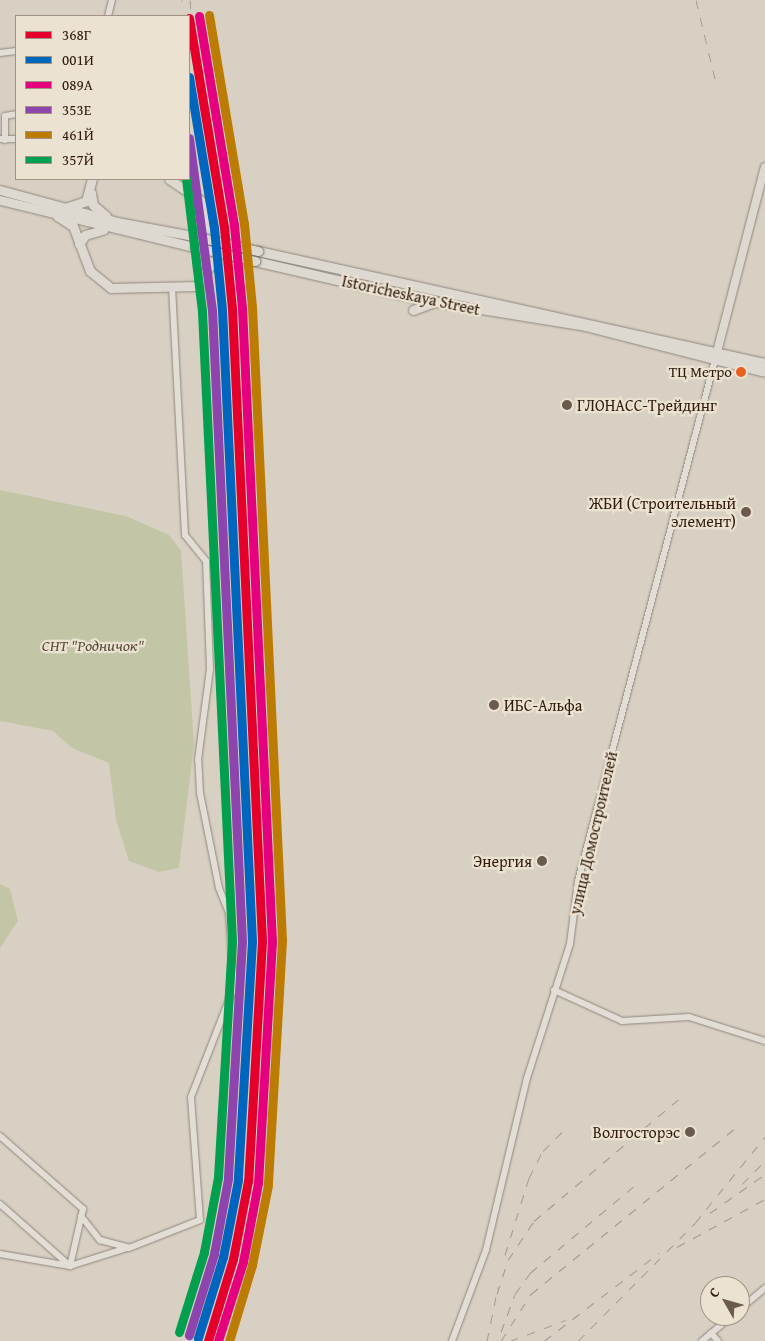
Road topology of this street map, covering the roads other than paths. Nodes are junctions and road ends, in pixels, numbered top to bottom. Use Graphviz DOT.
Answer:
graph roads {
  1 [pos="112,0"];
  2 [pos="108,15"];
  3 [pos="15,51"];
  4 [pos="0,53"];
  5 [pos="15,114"];
  6 [pos="3,140"];
  7 [pos="765,167"];
  8 [pos="170,180"];
  9 [pos="92,182"];
  10 [pos="0,190"];
  11 [pos="0,200"];
  12 [pos="60,206"];
  13 [pos="57,216"];
  14 [pos="117,222"];
  15 [pos="122,232"];
  16 [pos="79,244"];
  17 [pos="172,289"];
  18 [pos="716,356"];
  19 [pos="765,363"];
  20 [pos="765,372"];
  21 [pos="554,990"];
  22 [pos="765,1041"];
  23 [pos="0,1136"];
  24 [pos="0,1204"];
  25 [pos="81,1216"];
  26 [pos="129,1248"];
  27 [pos="0,1254"];
  28 [pos="70,1266"];
  29 [pos="765,1288"];
  30 [pos="750,1301"];
  31 [pos="720,1326"];
  32 [pos="711,1333"];
  33 [pos="452,1341"];
  34 [pos="702,1341"];
  35 [pos="718,1341"];
  1 -- 2 [label="street"];
  3 -- 4 [label="street"];
  5 -- 6 [label="street"];
  7 -- 18 [label="main road"];
  8 -- 17 [label="highway"];
  9 -- 12 [label="highway"];
  9 -- 14 [label="highway"];
  10 -- 12 [label="highway, Istoricheskaya Street"];
  11 -- 13 [label="highway, Istoricheskaya Street"];
  12 -- 14 [label="highway, Istoricheskaya Street"];
  13 -- 15 [label="highway, Istoricheskaya Street"];
  13 -- 16 [label="highway"];
  14 -- 18 [label="highway, Istoricheskaya Street, bridge"];
  15 -- 16 [label="highway"];
  15 -- 18 [label="highway, Istoricheskaya Street, bridge"];
  16 -- 17 [label="highway"];
  17 -- 26 [label="street"];
  18 -- 19 [label="highway, Istoricheskaya Street"];
  18 -- 20 [label="highway, Istoricheskaya Street"];
  18 -- 21 [label="street, улица Домостроителей"];
  21 -- 22 [label="street"];
  21 -- 33 [label="street, улица Домостроителей"];
  23 -- 25 [label="street"];
  24 -- 28 [label="street"];
  25 -- 26 [label="street"];
  25 -- 28 [label="street"];
  26 -- 28 [label="street"];
  27 -- 28 [label="street"];
  29 -- 30 [label="street"];
  31 -- 32 [label="street"];
  32 -- 34 [label="street"];
  32 -- 35 [label="street"];
}
